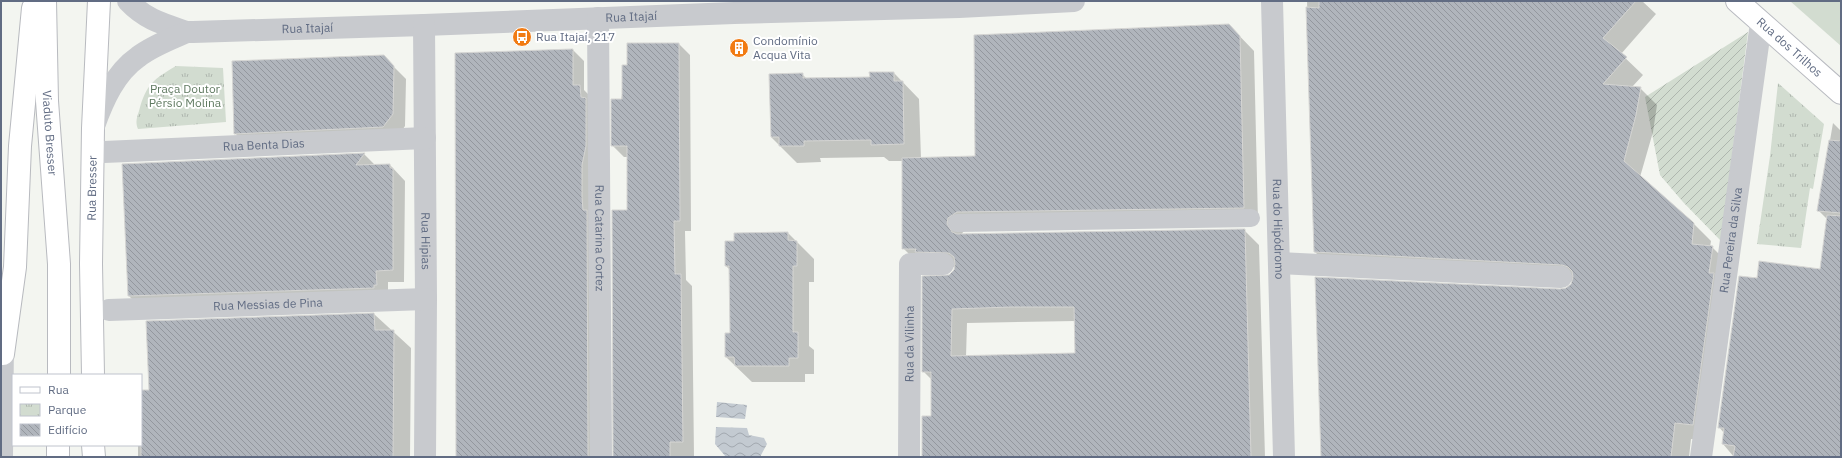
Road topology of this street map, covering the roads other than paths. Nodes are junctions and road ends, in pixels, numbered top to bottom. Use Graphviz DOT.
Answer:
graph roads {
  1 [pos="34,1"];
  2 [pos="45,1"];
  3 [pos="99,1"];
  4 [pos="128,1"];
  5 [pos="1074,1"];
  6 [pos="1272,1"];
  7 [pos="1737,1"];
  8 [pos="959,4"];
  9 [pos="598,18"];
  10 [pos="1761,23"];
  11 [pos="424,25"];
  12 [pos="187,32"];
  13 [pos="1841,93"];
  14 [pos="93,128"];
  15 [pos="425,138"];
  16 [pos="104,152"];
  17 [pos="1252,218"];
  18 [pos="957,223"];
  19 [pos="1279,263"];
  20 [pos="943,264"];
  21 [pos="1561,277"];
  22 [pos="426,299"];
  23 [pos="1,301"];
  24 [pos="109,310"];
  25 [pos="3,354"];
  26 [pos="59,374"];
  27 [pos="93,374"];
  28 [pos="58,446"];
  29 [pos="94,446"];
  30 [pos="2,457"];
  31 [pos="58,457"];
  32 [pos="94,457"];
  33 [pos="425,457"];
  34 [pos="601,457"];
  35 [pos="909,457"];
  36 [pos="1284,457"];
  37 [pos="1701,457"];
  1 -- 25 [label="main road"];
  2 -- 26 [label="main road, Viaduto Bresser"];
  3 -- 14 [label="main road, Rua Bresser"];
  4 -- 12 [label="street, Rua Itajaí"];
  5 -- 8 [label="street, Rua Itajaí"];
  6 -- 19 [label="street, Rua do Hipódromo"];
  7 -- 10 [label="main road, Rua dos Trilhos"];
  8 -- 9 [label="street, Rua Itajaí"];
  9 -- 11 [label="street, Rua Itajaí"];
  9 -- 34 [label="street, Rua Catarina Cortez"];
  10 -- 13 [label="main road, Rua dos Trilhos"];
  10 -- 37 [label="street, Rua Pereira da Silva"];
  11 -- 12 [label="street, Rua Itajaí"];
  11 -- 15 [label="street, Rua Hipias"];
  12 -- 14 [label="street, Rua Itajaí"];
  14 -- 27 [label="main road, Rua Bresser"];
  15 -- 16 [label="street, Rua Benta Dias"];
  15 -- 22 [label="street, Rua Hipias"];
  17 -- 18 [label="street"];
  19 -- 21 [label="street"];
  19 -- 36 [label="street, Rua do Hipódromo"];
  20 -- 35 [label="street, Rua da Vilinha"];
  22 -- 24 [label="street, Rua Messias de Pina"];
  22 -- 33 [label="street, Rua Hipias"];
  23 -- 25 [label="street"];
  25 -- 30 [label="street"];
  28 -- 31 [label="main road"];
  29 -- 32 [label="main road"];
}
